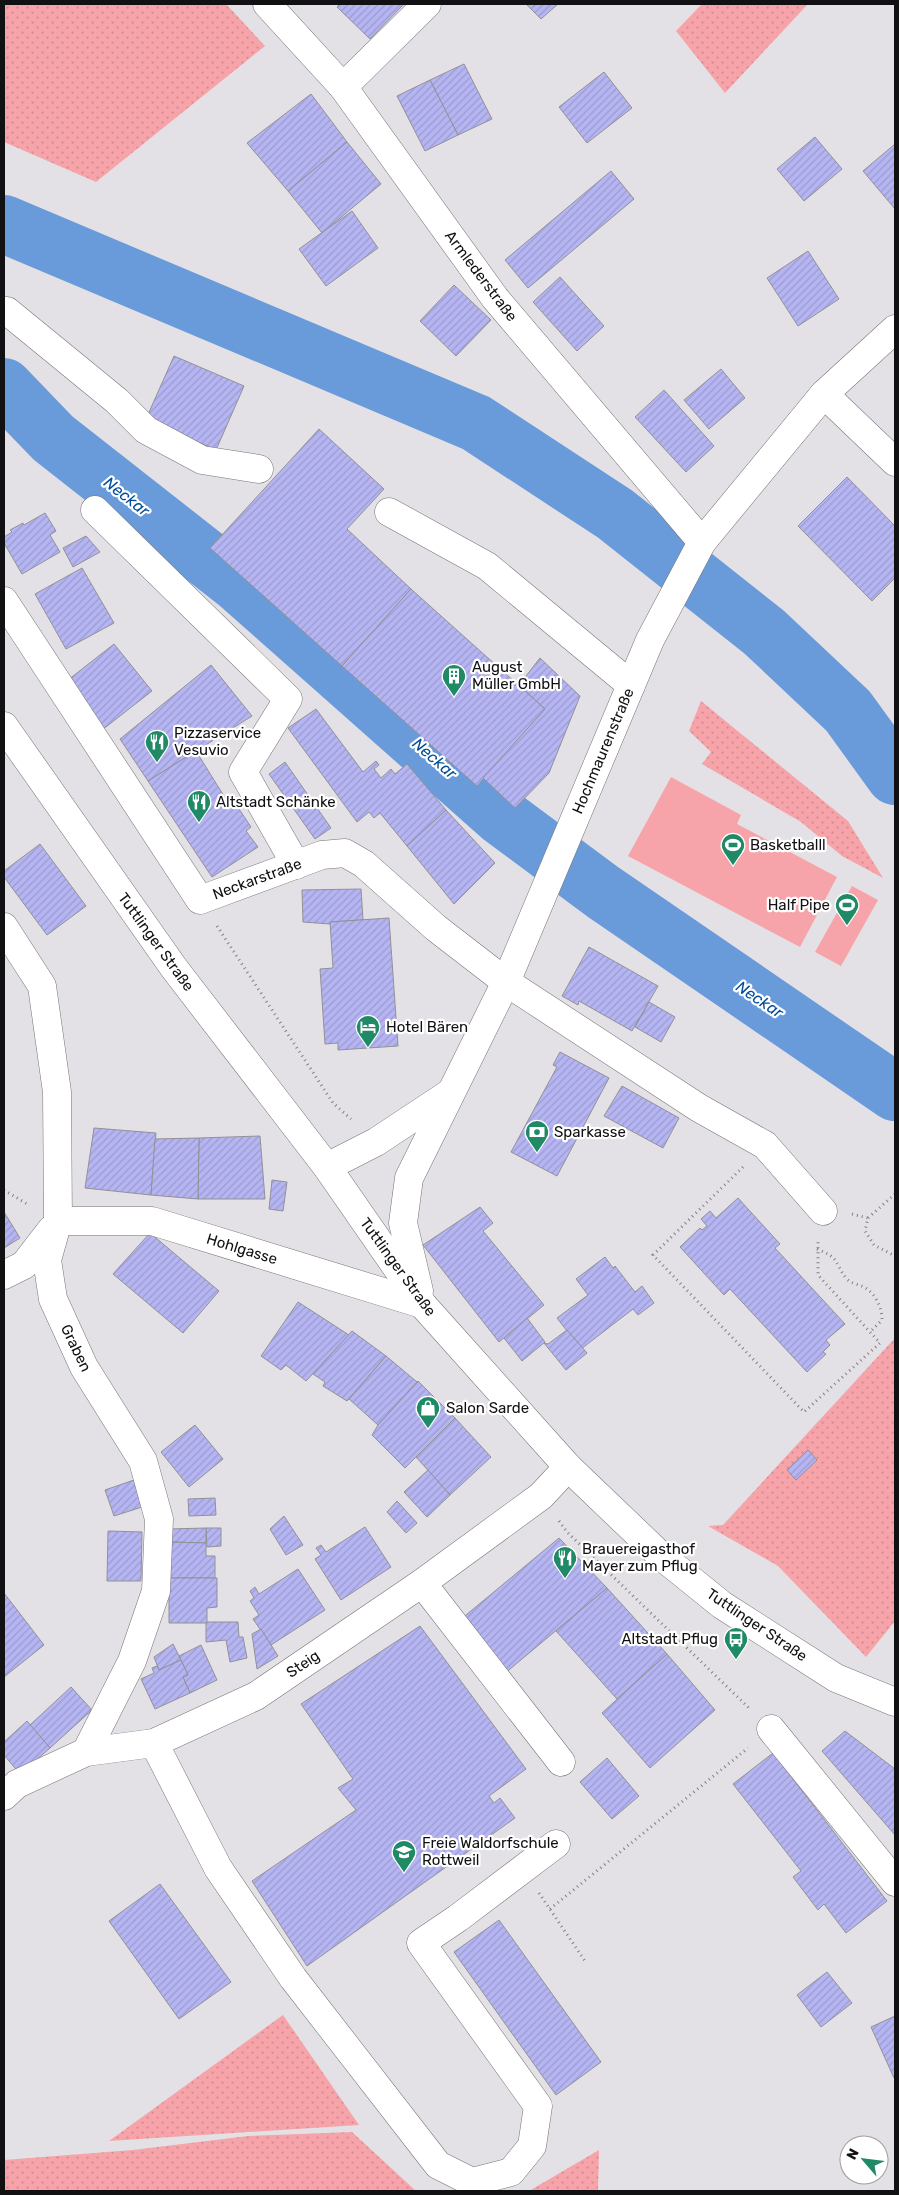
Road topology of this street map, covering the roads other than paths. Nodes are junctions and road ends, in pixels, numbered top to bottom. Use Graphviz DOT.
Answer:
graph roads {
  1 [pos="268,4"];
  2 [pos="427,4"];
  3 [pos="343,87"];
  4 [pos="8,312"];
  5 [pos="895,329"];
  6 [pos="824,394"];
  7 [pos="895,462"];
  8 [pos="259,468"];
  9 [pos="95,510"];
  10 [pos="388,512"];
  11 [pos="702,542"];
  12 [pos="4,601"];
  13 [pos="631,685"];
  14 [pos="4,726"];
  15 [pos="296,865"];
  16 [pos="4,927"];
  17 [pos="506,982"];
  18 [pos="451,1092"];
  19 [pos="327,1168"];
  20 [pos="822,1212"];
  21 [pos="58,1221"];
  22 [pos="4,1275"];
  23 [pos="422,1304"];
  24 [pos="568,1467"];
  25 [pos="422,1583"];
  26 [pos="895,1702"];
  27 [pos="771,1729"];
  28 [pos="154,1744"];
  29 [pos="86,1752"];
  30 [pos="561,1762"];
  31 [pos="4,1796"];
  32 [pos="556,1844"];
  33 [pos="895,1882"];
  1 -- 3 [label="street, Armlederstraße"];
  2 -- 3 [label="street"];
  3 -- 11 [label="street, Armlederstraße"];
  4 -- 8 [label="street"];
  5 -- 6 [label="street, Hochmaurenstraße"];
  6 -- 7 [label="street"];
  6 -- 11 [label="street, Hochmaurenstraße"];
  9 -- 15 [label="street"];
  10 -- 13 [label="street"];
  11 -- 13 [label="street, Hochmaurenstraße"];
  12 -- 15 [label="street, Neckarstraße"];
  13 -- 17 [label="street, Hochmaurenstraße"];
  14 -- 19 [label="street, Tuttlinger Straße"];
  15 -- 17 [label="street, Neckarstraße"];
  16 -- 21 [label="street, Graben"];
  17 -- 18 [label="street, Hochmaurenstraße"];
  17 -- 20 [label="street"];
  18 -- 19 [label="street, Hochmaurenstraße"];
  18 -- 23 [label="street"];
  19 -- 23 [label="street, Tuttlinger Straße"];
  21 -- 22 [label="street"];
  21 -- 23 [label="street, Hohlgasse"];
  21 -- 29 [label="street, Graben"];
  23 -- 24 [label="street, Tuttlinger Straße"];
  24 -- 25 [label="street, Steig"];
  24 -- 26 [label="street, Tuttlinger Straße"];
  25 -- 28 [label="street, Steig"];
  25 -- 30 [label="street"];
  27 -- 33 [label="street"];
  28 -- 29 [label="street, Steig"];
  28 -- 32 [label="street"];
  29 -- 31 [label="street, Steig"];
}
